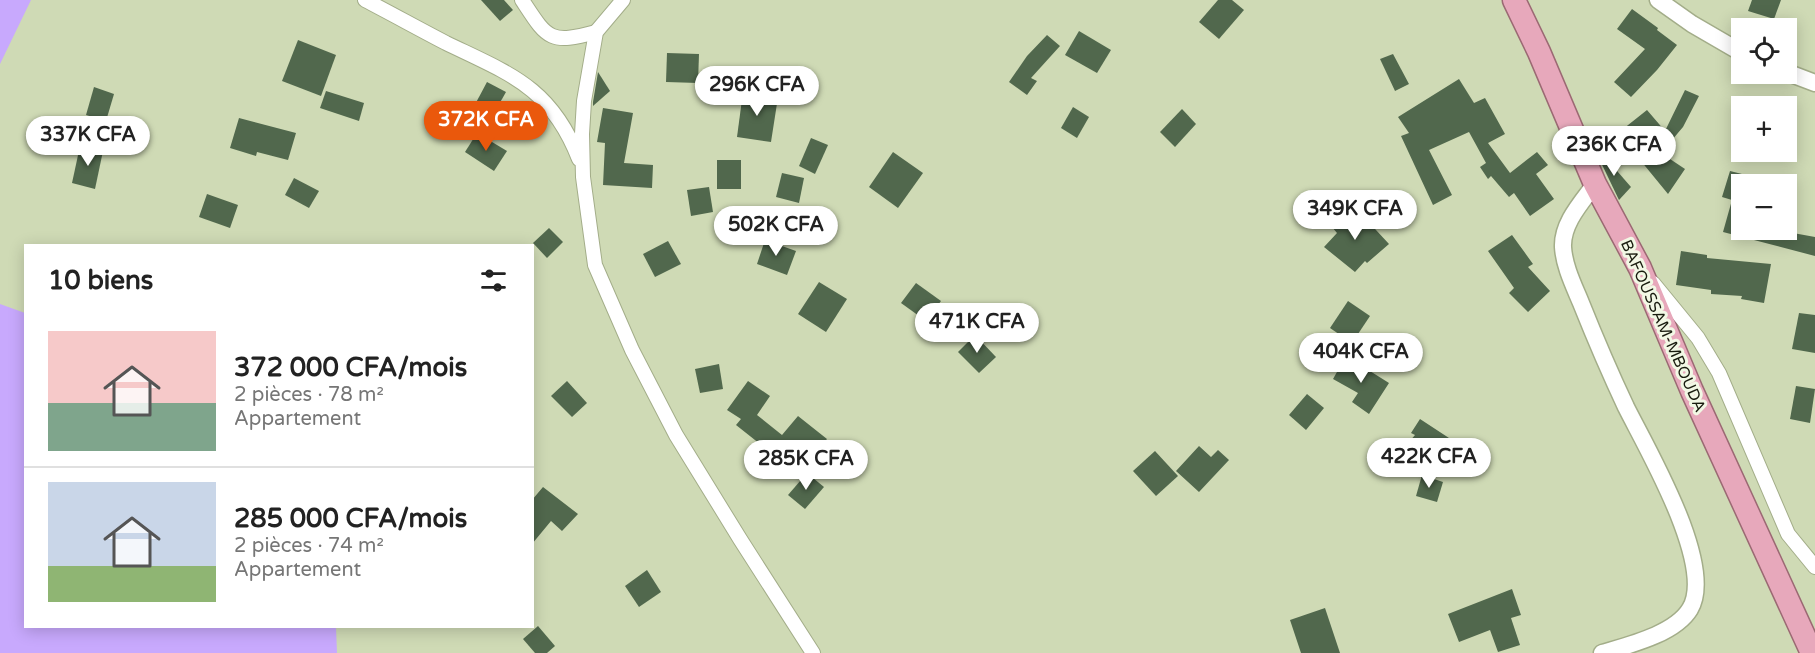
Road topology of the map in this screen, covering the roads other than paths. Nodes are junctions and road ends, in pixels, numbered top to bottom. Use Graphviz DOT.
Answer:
graph roads {
  1 [pos="365,0"];
  2 [pos="522,0"];
  3 [pos="622,0"];
  4 [pos="1514,0"];
  5 [pos="1658,0"];
  6 [pos="596,32"];
  7 [pos="1731,47"];
  8 [pos="1797,76"];
  9 [pos="1815,83"];
  10 [pos="583,169"];
  11 [pos="1595,184"];
  12 [pos="1640,268"];
  13 [pos="1815,567"];
  14 [pos="813,653"];
  15 [pos="1602,653"];
  16 [pos="1812,653"];
  1 -- 10 [label="street"];
  2 -- 6 [label="street"];
  3 -- 6 [label="street"];
  4 -- 11 [label="highway, BAFOUSSAM-MBOUDA"];
  5 -- 7 [label="street"];
  6 -- 10 [label="street"];
  8 -- 9 [label="street"];
  10 -- 14 [label="street"];
  11 -- 12 [label="highway, BAFOUSSAM-MBOUDA"];
  11 -- 15 [label="street"];
  12 -- 13 [label="street"];
  12 -- 16 [label="highway, BAFOUSSAM-MBOUDA"];
}
